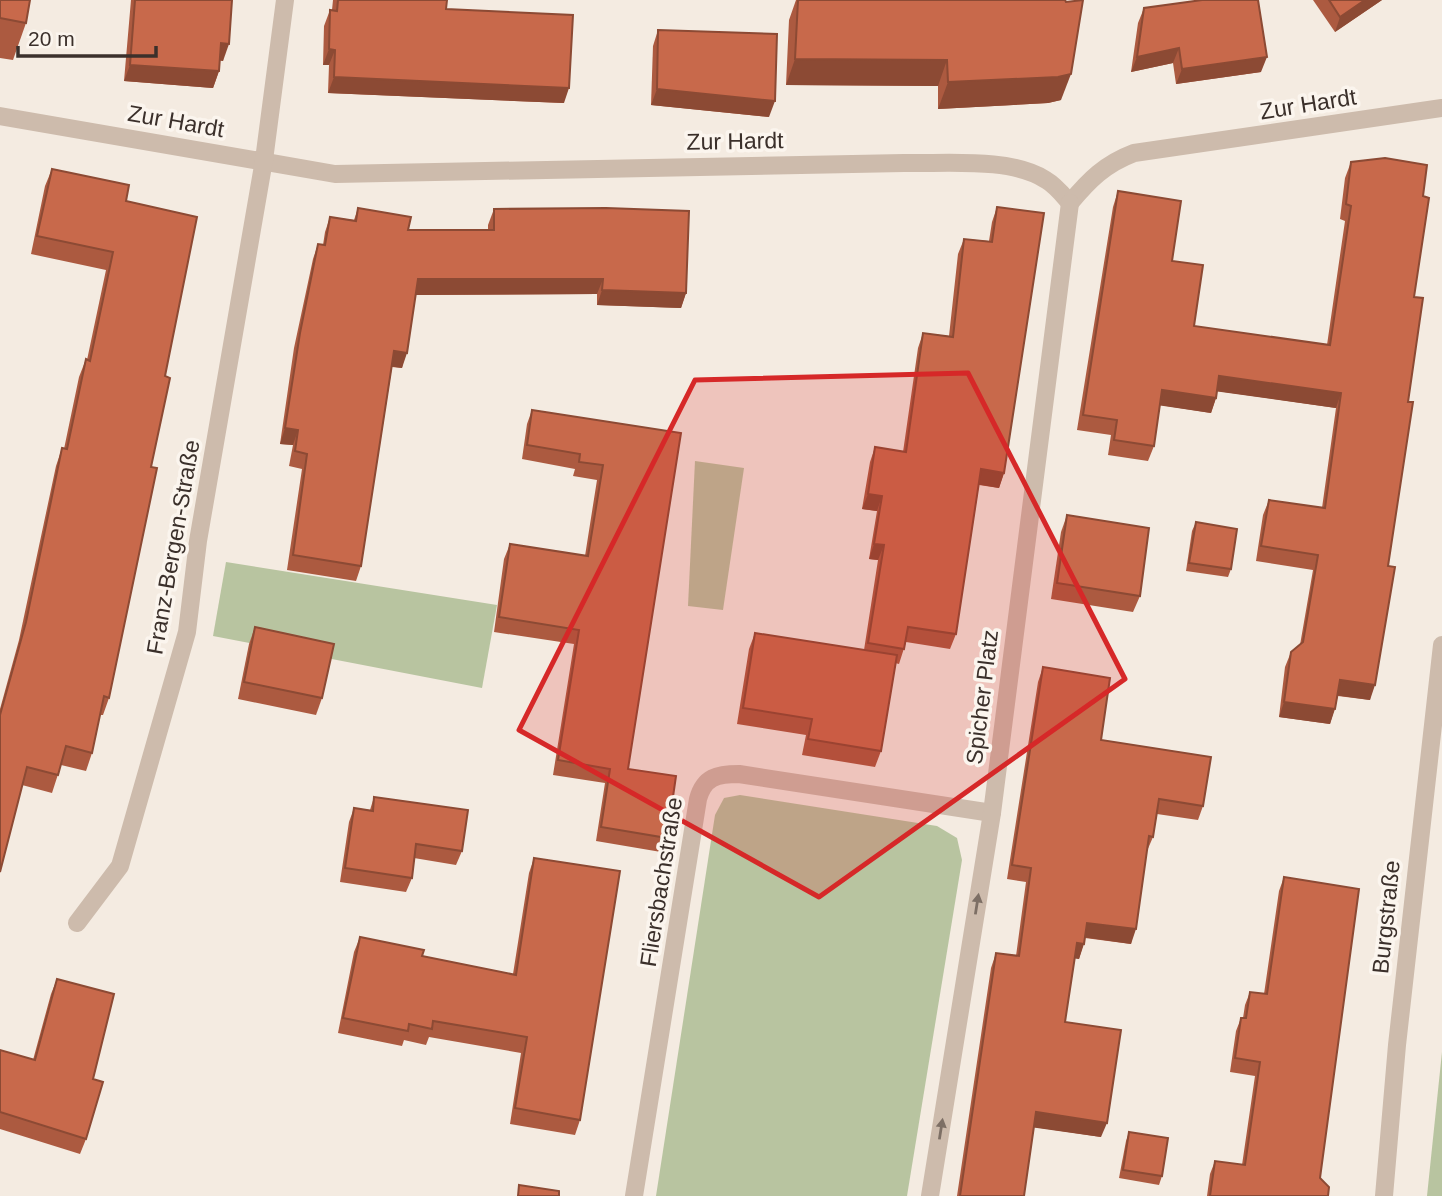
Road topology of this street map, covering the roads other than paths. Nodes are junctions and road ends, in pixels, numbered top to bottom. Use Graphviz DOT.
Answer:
graph roads {
  1 [pos="285,0"];
  2 [pos="1442,108"];
  3 [pos="0,116"];
  4 [pos="264,160"];
  5 [pos="1070,203"];
  6 [pos="1442,645"];
  7 [pos="992,813"];
  8 [pos="77,923"];
  9 [pos="634,1196"];
  10 [pos="930,1196"];
  11 [pos="1384,1196"];
  1 -- 4 [label="street, Franz-Bergen-Straße"];
  2 -- 5 [label="street, Zur Hardt"];
  3 -- 4 [label="street, Zur Hardt"];
  4 -- 5 [label="street, Zur Hardt"];
  4 -- 8 [label="street, Franz-Bergen-Straße"];
  5 -- 7 [label="street, Spicher Platz"];
  6 -- 11 [label="street, Burgstraße"];
  7 -- 9 [label="street, Fliersbachstraße"];
  10 -- 7 [label="street, Spicher Platz, one-way"];
}
